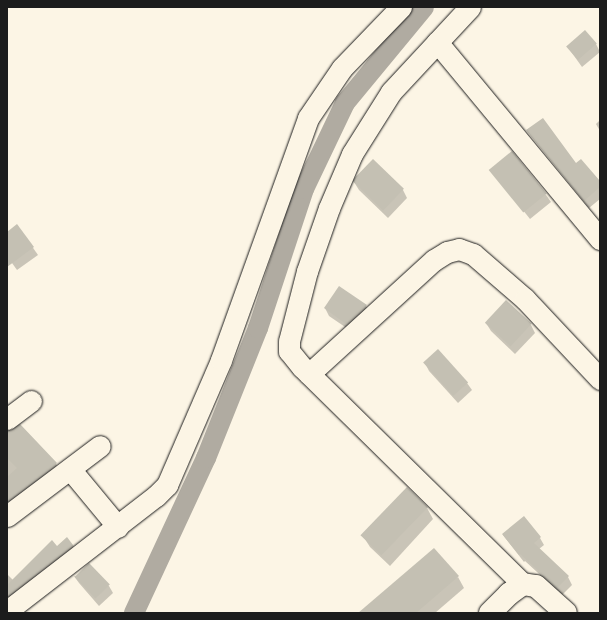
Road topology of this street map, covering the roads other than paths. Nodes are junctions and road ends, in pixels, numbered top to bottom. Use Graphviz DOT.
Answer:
graph roads {
  1 [pos="401,7"];
  2 [pos="470,7"];
  3 [pos="437,42"];
  4 [pos="600,239"];
  5 [pos="309,374"];
  6 [pos="600,379"];
  7 [pos="31,401"];
  8 [pos="7,419"];
  9 [pos="100,446"];
  10 [pos="70,469"];
  11 [pos="7,516"];
  12 [pos="118,527"];
  13 [pos="523,584"];
  14 [pos="7,611"];
  15 [pos="490,613"];
  16 [pos="566,613"];
  1 -- 12 [label="street"];
  2 -- 3 [label="street"];
  3 -- 4 [label="street"];
  3 -- 5 [label="street"];
  5 -- 6 [label="street"];
  5 -- 13 [label="street"];
  7 -- 8 [label="street"];
  9 -- 10 [label="street"];
  10 -- 11 [label="street"];
  10 -- 12 [label="street"];
  12 -- 14 [label="street"];
  13 -- 15 [label="main road"];
  13 -- 16 [label="main road"];
}
